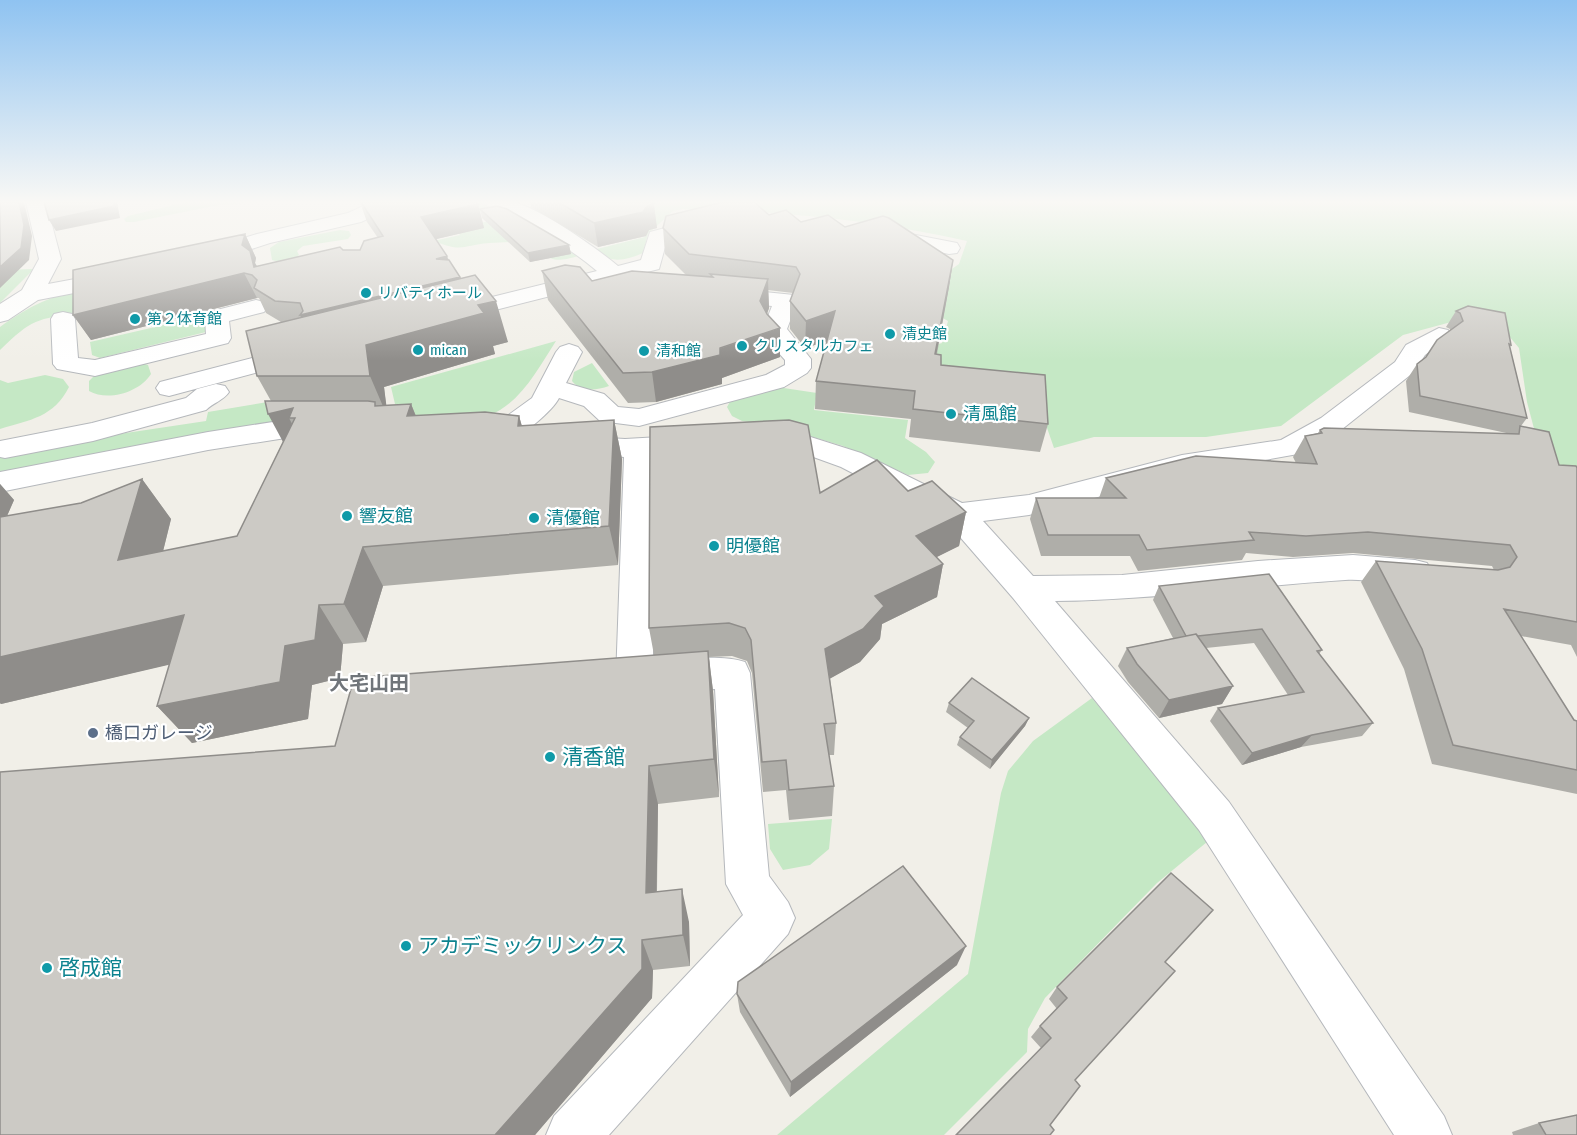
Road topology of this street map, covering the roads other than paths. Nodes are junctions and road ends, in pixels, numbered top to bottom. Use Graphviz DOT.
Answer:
graph roads {
  1 [pos="49,255"];
  2 [pos="229,255"];
  3 [pos="591,255"];
  4 [pos="653,255"];
  5 [pos="180,264"];
  6 [pos="139,273"];
  7 [pos="614,273"];
  8 [pos="653,288"];
  9 [pos="697,292"];
  10 [pos="31,294"];
  11 [pos="256,308"];
  12 [pos="0,315"];
  13 [pos="63,319"];
  14 [pos="428,321"];
  15 [pos="1439,335"];
  16 [pos="274,337"];
  17 [pos="168,350"];
  18 [pos="569,352"];
  19 [pos="260,382"];
  20 [pos="552,387"];
  21 [pos="169,388"];
  22 [pos="113,416"];
  23 [pos="351,429"];
  24 [pos="2,443"];
  25 [pos="639,447"];
  26 [pos="0,482"];
  27 [pos="958,514"];
  28 [pos="1445,574"];
  29 [pos="1025,589"];
  30 [pos="573,1135"];
  31 [pos="1425,1135"];
  1 -- 10 [label="street"];
  2 -- 5 [label="street"];
  3 -- 7 [label="street"];
  4 -- 7 [label="street"];
  6 -- 10 [label="street"];
  7 -- 8 [label="street"];
  7 -- 14 [label="street"];
  9 -- 20 [label="street"];
  10 -- 12 [label="street"];
  11 -- 17 [label="street"];
  13 -- 17 [label="street"];
  15 -- 27 [label="street"];
  16 -- 21 [label="street"];
  17 -- 21 [label="street"];
  18 -- 20 [label="street"];
  19 -- 22 [label="street"];
  20 -- 25 [label="street"];
  21 -- 22 [label="street"];
  22 -- 24 [label="street"];
  23 -- 26 [label="street"];
  25 -- 27 [label="street"];
  25 -- 30 [label="street"];
  27 -- 29 [label="street"];
  28 -- 29 [label="street"];
  29 -- 31 [label="street"];
}
